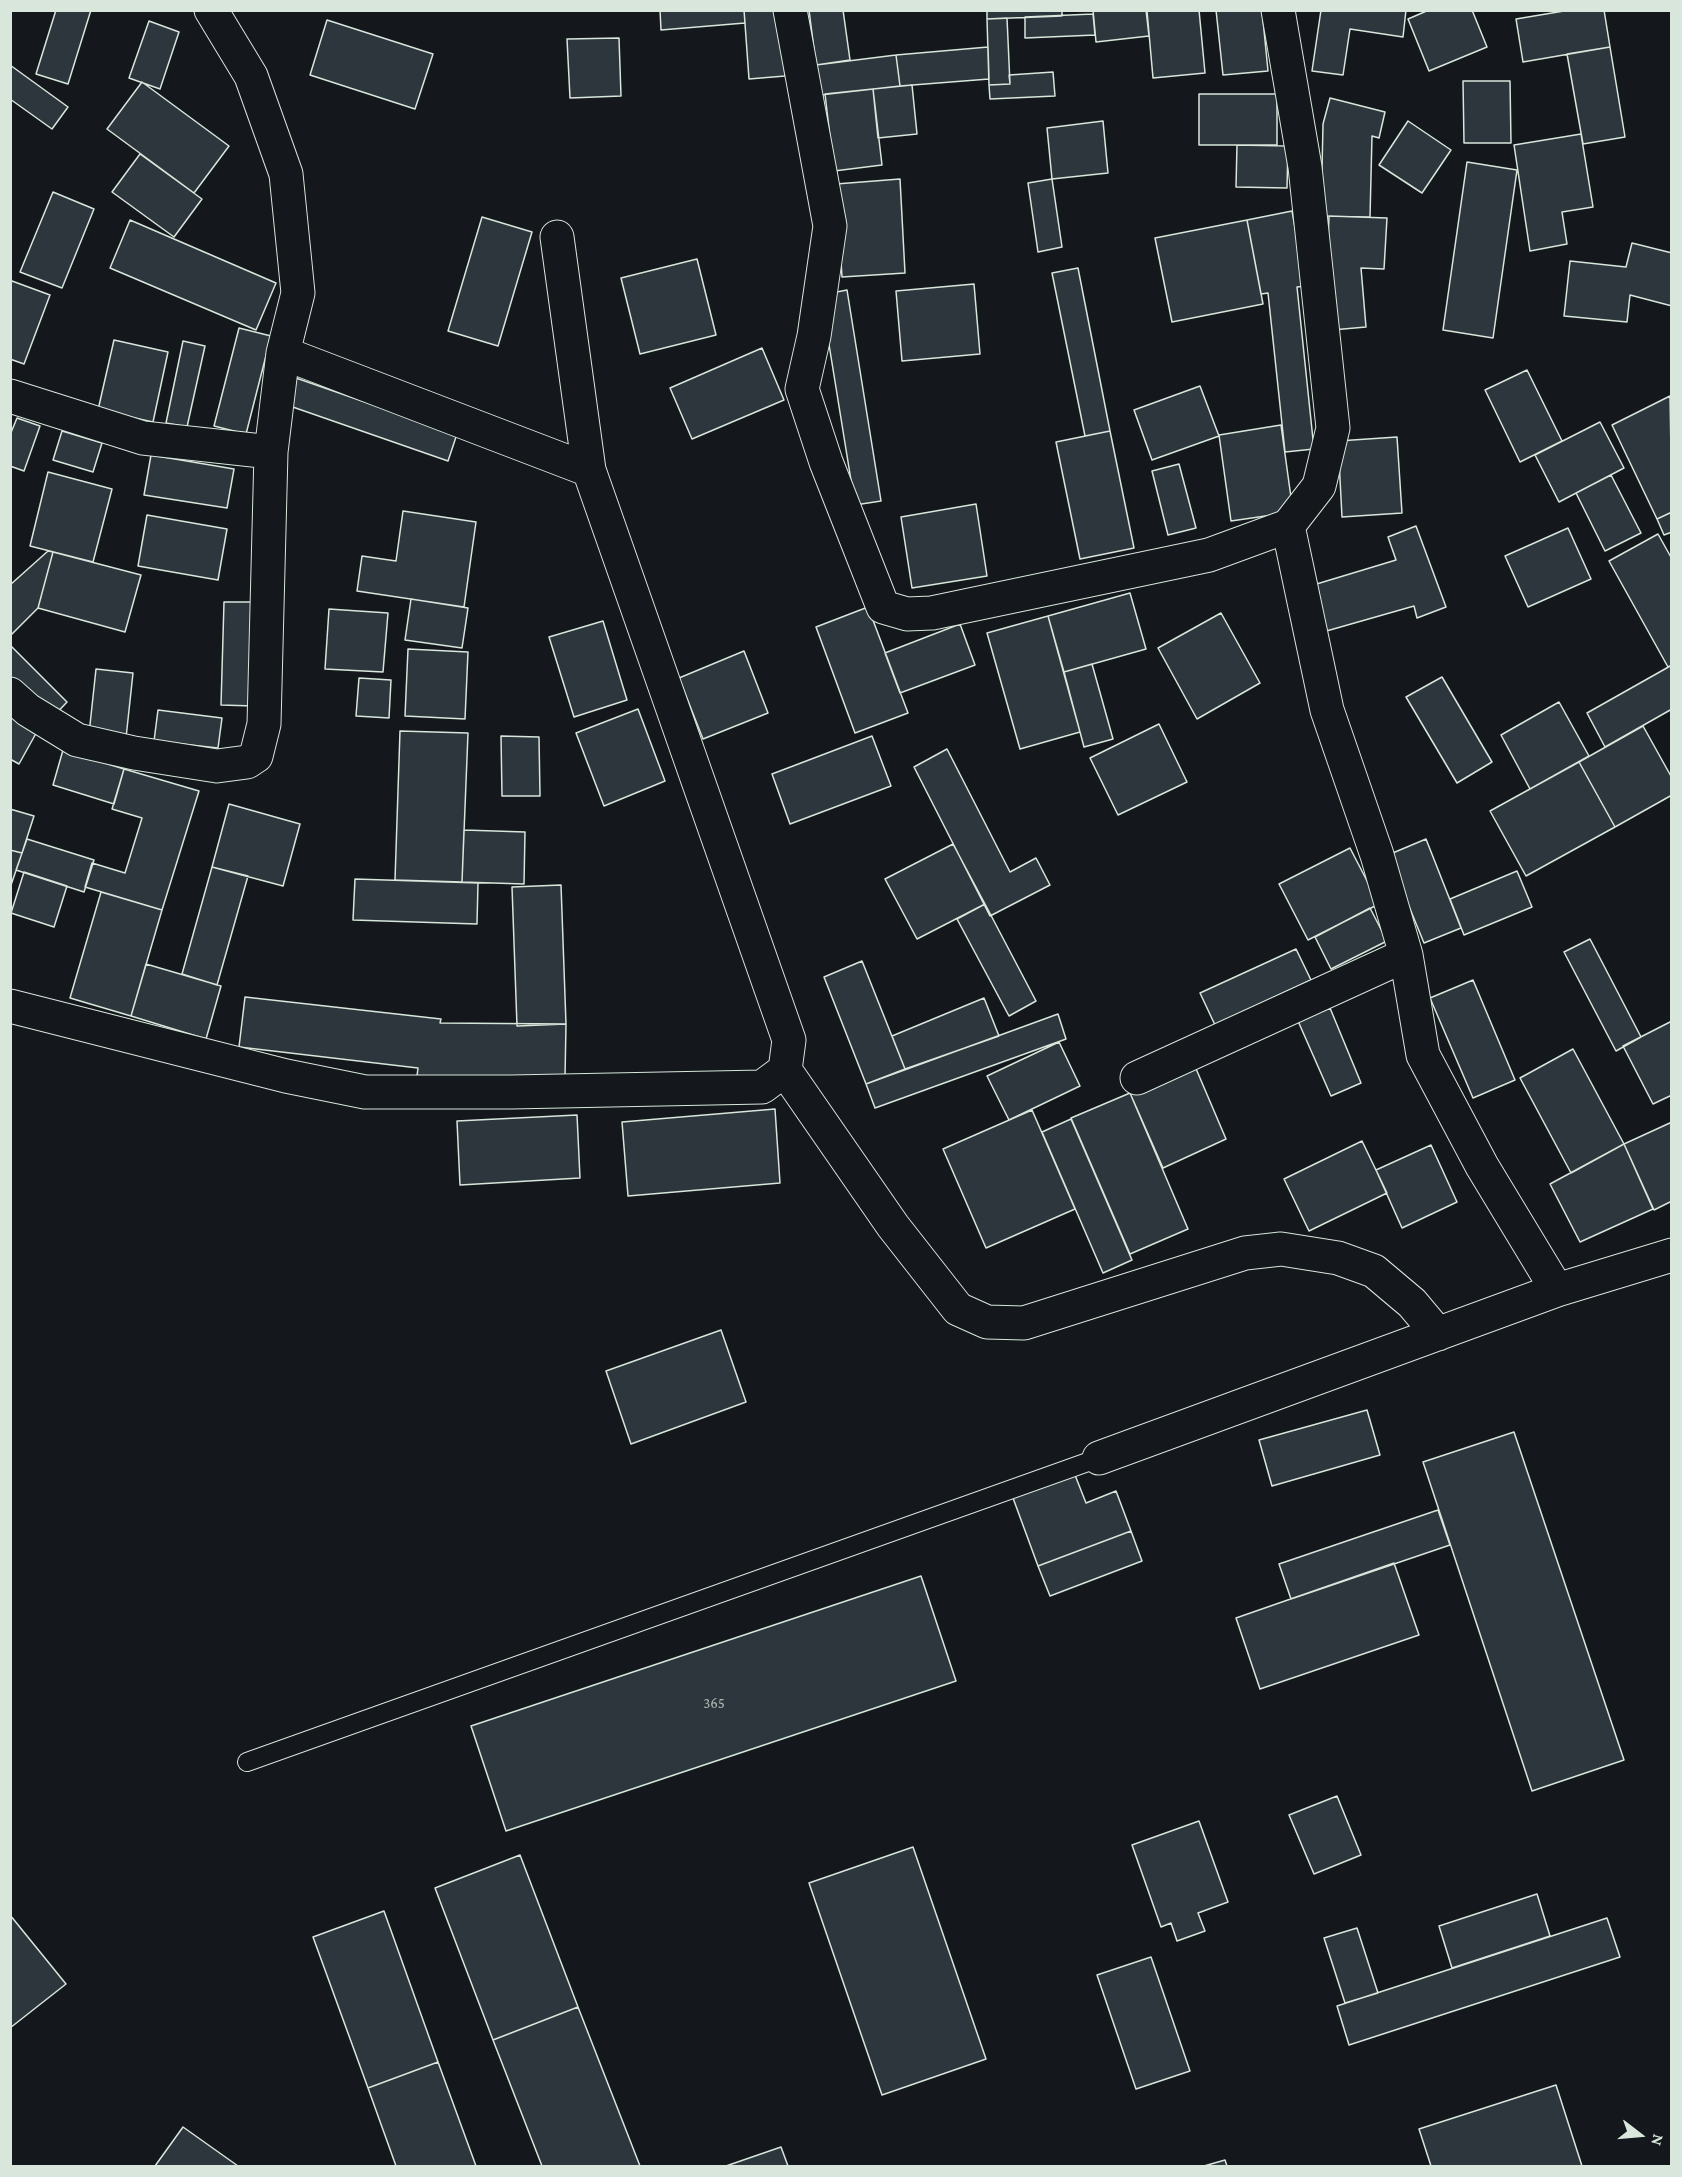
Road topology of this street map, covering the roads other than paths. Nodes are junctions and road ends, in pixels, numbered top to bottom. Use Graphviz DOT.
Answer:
graph roads {
  1 [pos="211,10"];
  2 [pos="790,10"];
  3 [pos="1278,10"];
  4 [pos="557,237"];
  5 [pos="283,353"];
  6 [pos="10,396"];
  7 [pos="270,452"];
  8 [pos="589,470"];
  9 [pos="1288,526"];
  10 [pos="10,694"];
  11 [pos="1406,955"];
  12 [pos="10,1006"];
  13 [pos="785,1070"];
  14 [pos="1137,1078"];
  15 [pos="1671,1254"];
  16 [pos="1557,1290"];
  17 [pos="1438,1334"];
  18 [pos="1099,1458"];
  19 [pos="247,1762"];
  1 -- 5 [label="street"];
  2 -- 9 [label="street"];
  3 -- 9 [label="street"];
  4 -- 8 [label="street"];
  5 -- 7 [label="street"];
  5 -- 8 [label="street"];
  6 -- 7 [label="street"];
  7 -- 10 [label="street"];
  8 -- 13 [label="street"];
  9 -- 11 [label="street"];
  11 -- 14 [label="street"];
  11 -- 16 [label="street"];
  12 -- 13 [label="street"];
  13 -- 17 [label="street"];
  15 -- 16 [label="street"];
  16 -- 17 [label="street"];
  17 -- 18 [label="street"];
  18 -- 19 [label="lane"];
}
